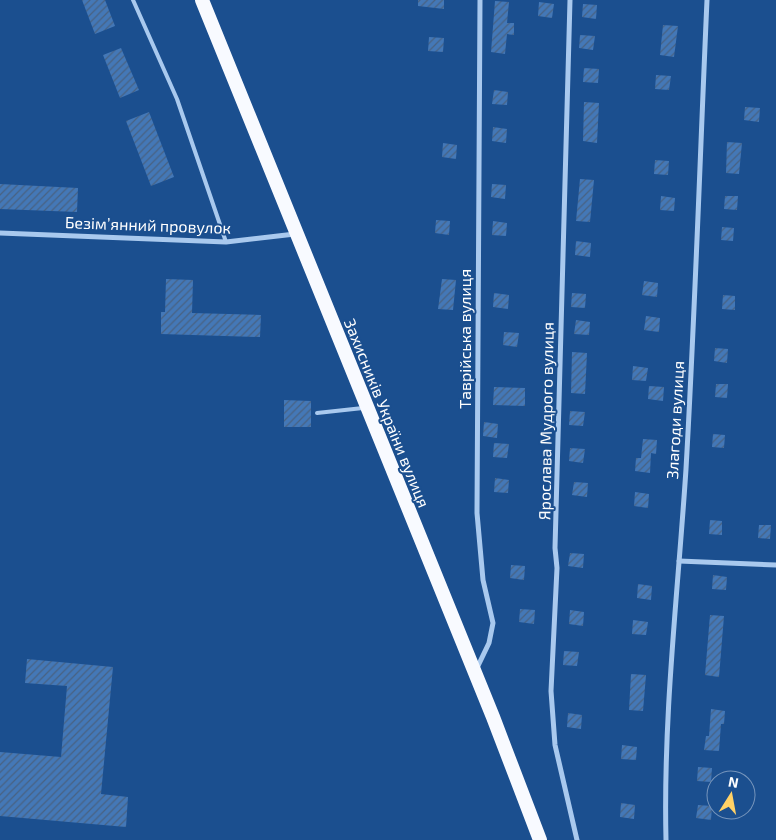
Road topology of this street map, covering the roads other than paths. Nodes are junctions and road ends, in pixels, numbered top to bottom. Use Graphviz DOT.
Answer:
graph roads {
  1 [pos="133,0"];
  2 [pos="202,0"];
  3 [pos="480,0"];
  4 [pos="570,0"];
  5 [pos="707,0"];
  6 [pos="0,233"];
  7 [pos="296,234"];
  8 [pos="226,242"];
  9 [pos="365,407"];
  10 [pos="317,413"];
  11 [pos="679,561"];
  12 [pos="776,565"];
  13 [pos="475,674"];
  14 [pos="540,840"];
  15 [pos="577,840"];
  16 [pos="666,840"];
  1 -- 8 [label="lane"];
  2 -- 7 [label="highway, Захисників України вулиця"];
  3 -- 13 [label="street, Таврійська вулиця"];
  4 -- 15 [label="street, Ярослава Мудрого вулиця"];
  5 -- 11 [label="street, Злагоди вулиця"];
  6 -- 8 [label="street, Безімʼянний провулок"];
  7 -- 8 [label="street, Безімʼянний провулок"];
  7 -- 9 [label="highway, Захисників України вулиця"];
  9 -- 10 [label="lane"];
  9 -- 13 [label="highway, Захисників України вулиця"];
  11 -- 12 [label="street"];
  11 -- 16 [label="street, Злагоди вулиця"];
  13 -- 14 [label="highway, Захисників України вулиця"];
}
